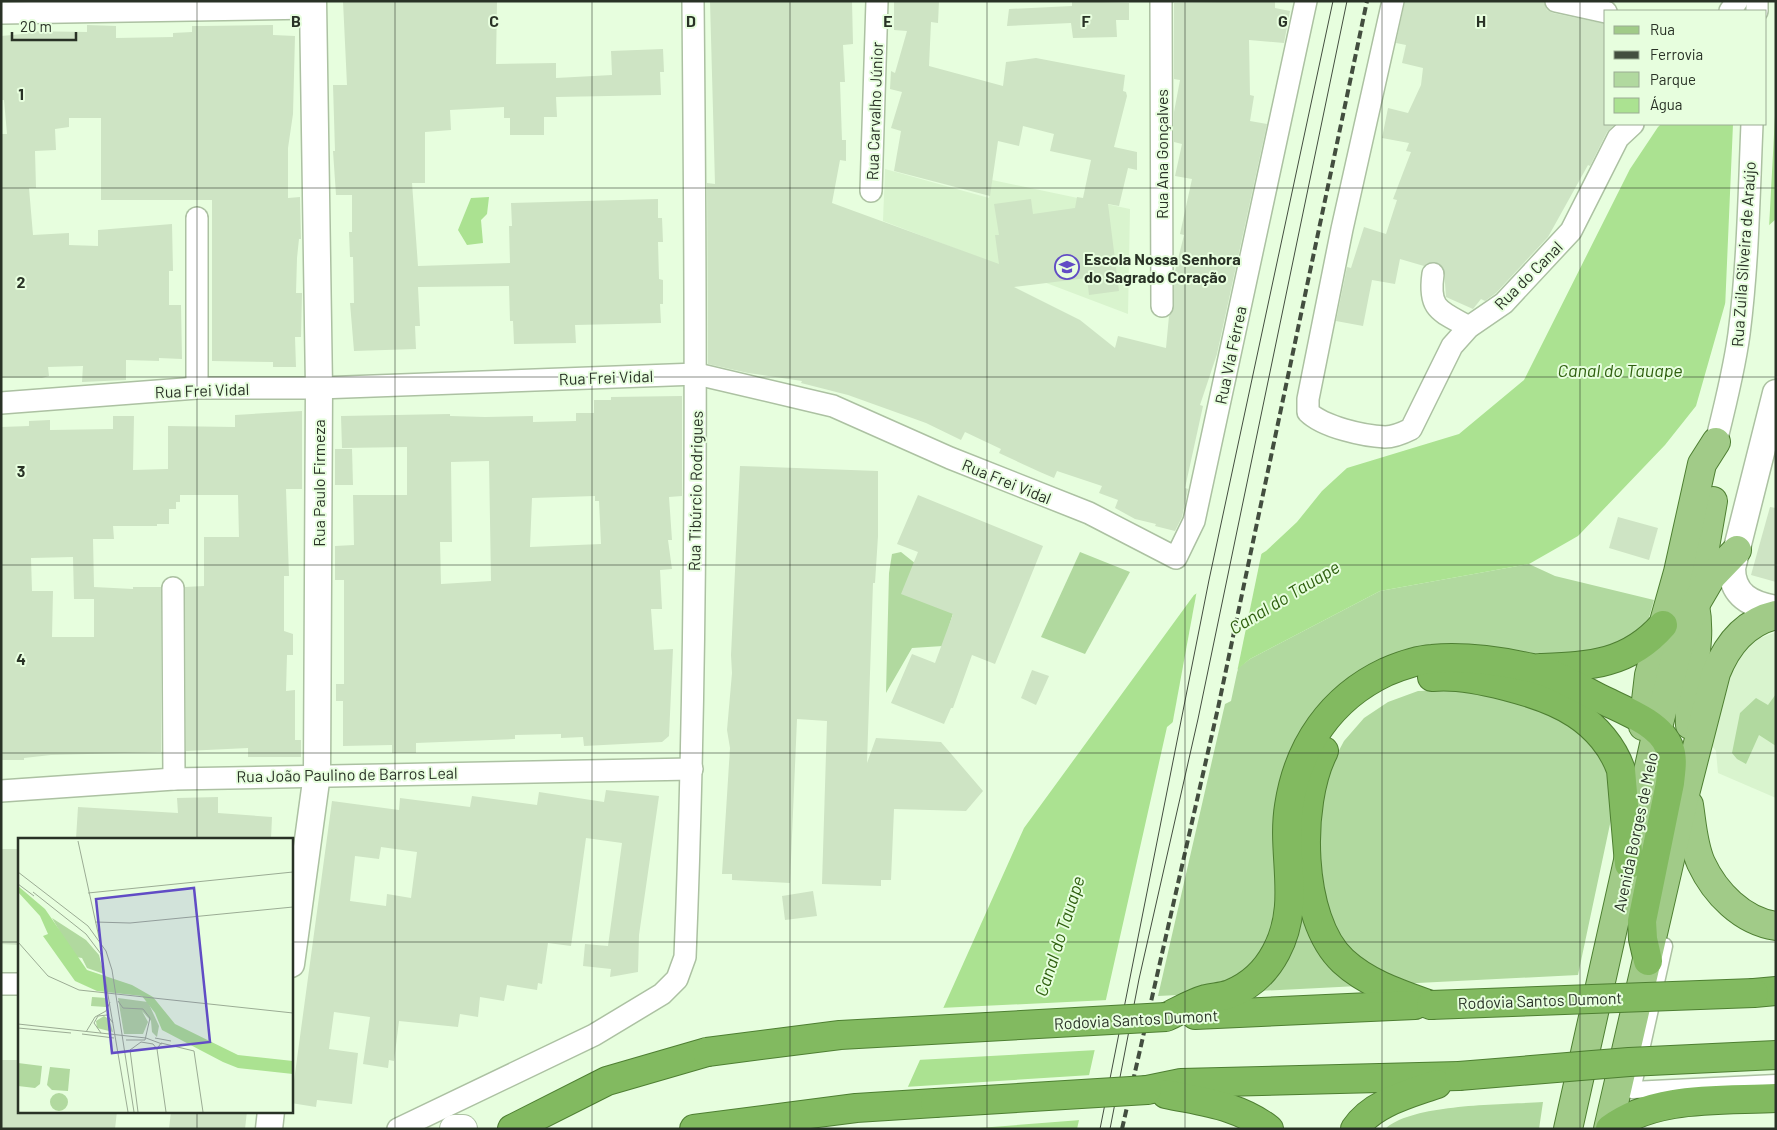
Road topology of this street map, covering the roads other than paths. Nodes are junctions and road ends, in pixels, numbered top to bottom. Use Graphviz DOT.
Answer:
graph roads {
  1 [pos="693,1"];
  2 [pos="877,1"];
  3 [pos="1161,1"];
  4 [pos="1306,1"];
  5 [pos="1393,1"];
  6 [pos="1556,1"];
  7 [pos="313,5"];
  8 [pos="1604,12"];
  9 [pos="1,13"];
  10 [pos="1632,125"];
  11 [pos="1752,125"];
  12 [pos="871,191"];
  13 [pos="197,218"];
  14 [pos="1434,274"];
  15 [pos="1162,306"];
  16 [pos="1469,327"];
  17 [pos="697,374"];
  18 [pos="197,388"];
  19 [pos="319,388"];
  20 [pos="1776,393"];
  21 [pos="1,403"];
  22 [pos="1716,442"];
  23 [pos="1737,550"];
  24 [pos="1176,558"];
  25 [pos="173,588"];
  26 [pos="1695,604"];
  27 [pos="1776,609"];
  28 [pos="1776,615"];
  29 [pos="1663,625"];
  30 [pos="1534,668"];
  31 [pos="1650,726"];
  32 [pos="1697,748"];
  33 [pos="692,769"];
  34 [pos="317,774"];
  35 [pos="174,778"];
  36 [pos="1686,790"];
  37 [pos="1,791"];
  38 [pos="1629,864"];
  39 [pos="1300,898"];
  40 [pos="1776,926"];
  41 [pos="1776,938"];
  42 [pos="292,957"];
  43 [pos="1648,961"];
  44 [pos="1,984"];
  45 [pos="18,984"];
  46 [pos="1776,991"];
  47 [pos="1431,1004"];
  48 [pos="1166,1017"];
  49 [pos="1776,1055"];
  50 [pos="1460,1076"];
  51 [pos="1776,1083"];
  52 [pos="1147,1090"];
  53 [pos="1776,1098"];
  54 [pos="271,1112"];
  55 [pos="704,1127"];
  56 [pos="269,1129"];
  57 [pos="398,1129"];
  58 [pos="454,1129"];
  59 [pos="463,1129"];
  60 [pos="512,1129"];
  61 [pos="1269,1129"];
  62 [pos="1355,1129"];
  63 [pos="1568,1129"];
  64 [pos="1609,1129"];
  1 -- 17 [label="street, Rua Tibúrcio Rodrigues"];
  2 -- 12 [label="street, Rua Carvalho Júnior"];
  3 -- 15 [label="street, Rua Ana Gonçalves"];
  4 -- 24 [label="street, Rua Via Férrea"];
  5 -- 16 [label="street, Rua do Canal"];
  6 -- 8 [label="street"];
  7 -- 9 [label="street"];
  7 -- 19 [label="street, Rua Paulo Firmeza"];
  10 -- 16 [label="street, Rua do Canal"];
  11 -- 22 [label="street, Rua Zuila Silveira de Araújo"];
  13 -- 18 [label="street"];
  14 -- 16 [label="street"];
  17 -- 19 [label="street, Rua Frei Vidal"];
  17 -- 24 [label="street, Rua Frei Vidal"];
  17 -- 33 [label="street, Rua Tibúrcio Rodrigues"];
  18 -- 19 [label="street, Rua Frei Vidal"];
  18 -- 21 [label="street, Rua Frei Vidal"];
  19 -- 34 [label="street, Rua Paulo Firmeza"];
  20 -- 23 [label="street, Avenida Borges de Melo"];
  22 -- 26 [label="main road"];
  22 -- 29 [label="main road"];
  23 -- 26 [label="main road, Avenida Borges de Melo"];
  23 -- 27 [label="street, Avenida Borges de Melo"];
  25 -- 35 [label="street"];
  26 -- 31 [label="main road, Avenida Borges de Melo"];
  26 -- 32 [label="main road"];
  28 -- 32 [label="main road"];
  29 -- 30 [label="highway"];
  29 -- 31 [label="main road"];
  30 -- 31 [label="highway"];
  30 -- 39 [label="highway"];
  31 -- 38 [label="main road, Avenida Borges de Melo"];
  31 -- 43 [label="highway"];
  32 -- 36 [label="main road"];
  33 -- 34 [label="street, Rua João Paulino de Barros Leal"];
  33 -- 57 [label="street, Rua Tibúrcio Rodrigues"];
  34 -- 35 [label="street, Rua João Paulino de Barros Leal"];
  34 -- 42 [label="street, Rua Paulo Firmeza"];
  35 -- 37 [label="street, Rua João Paulino de Barros Leal"];
  36 -- 40 [label="main road"];
  36 -- 43 [label="main road"];
  38 -- 39 [label="highway"];
  38 -- 63 [label="main road, Avenida Borges de Melo"];
  39 -- 47 [label="highway"];
  39 -- 48 [label="highway"];
  41 -- 51 [label="street"];
  43 -- 64 [label="main road"];
  44 -- 45 [label="street"];
  46 -- 47 [label="highway, Rodovia Santos Dumont, bridge"];
  47 -- 48 [label="highway, Rodovia Santos Dumont"];
  48 -- 60 [label="highway, Rodovia Santos Dumont, bridge"];
  49 -- 50 [label="highway, bridge"];
  50 -- 52 [label="highway"];
  50 -- 62 [label="highway"];
  52 -- 55 [label="highway, bridge"];
  52 -- 61 [label="highway"];
  53 -- 64 [label="highway"];
  54 -- 56 [label="street"];
  58 -- 59 [label="main road"];
}
